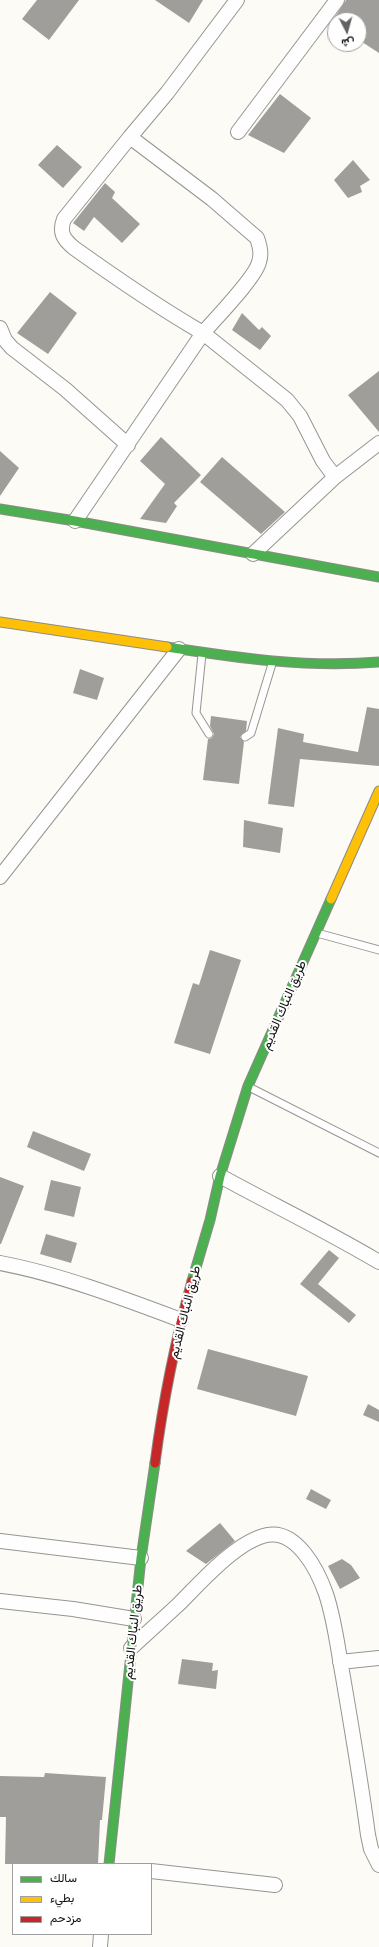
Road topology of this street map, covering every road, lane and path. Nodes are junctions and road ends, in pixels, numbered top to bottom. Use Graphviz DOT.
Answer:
graph roads {
  1 [pos="237,0"];
  2 [pos="337,0"];
  3 [pos="238,132"];
  4 [pos="130,138"];
  5 [pos="0,328"];
  6 [pos="203,333"];
  7 [pos="379,443"];
  8 [pos="128,445"];
  9 [pos="335,477"];
  10 [pos="0,509"];
  11 [pos="76,521"];
  12 [pos="253,554"];
  13 [pos="379,578"];
  14 [pos="0,622"];
  15 [pos="179,649"];
  16 [pos="202,653"];
  17 [pos="272,662"];
  18 [pos="379,662"];
  19 [pos="209,734"];
  20 [pos="245,737"];
  21 [pos="379,791"];
  22 [pos="0,877"];
  23 [pos="315,932"];
  24 [pos="379,950"];
  25 [pos="248,1086"];
  26 [pos="379,1153"];
  27 [pos="220,1176"];
  28 [pos="379,1262"];
  29 [pos="0,1263"];
  30 [pos="181,1320"];
  31 [pos="0,1541"];
  32 [pos="141,1558"];
  33 [pos="0,1601"];
  34 [pos="134,1619"];
  35 [pos="131,1648"];
  36 [pos="379,1658"];
  37 [pos="340,1662"];
  38 [pos="109,1863"];
  39 [pos="379,1865"];
  40 [pos="152,1871"];
  41 [pos="275,1885"];
  42 [pos="101,1935"];
  43 [pos="100,1947"];
  1 -- 4 [label="street"];
  2 -- 3 [label="street"];
  4 -- 6 [label="street"];
  4 -- 6 [label="street"];
  5 -- 8 [label="street"];
  6 -- 8 [label="street"];
  6 -- 9 [label="street"];
  7 -- 9 [label="street"];
  8 -- 11 [label="street"];
  9 -- 12 [label="street"];
  10 -- 11 [label="main road"];
  11 -- 12 [label="main road"];
  12 -- 13 [label="main road"];
  14 -- 15 [label="main road"];
  15 -- 16 [label="main road"];
  15 -- 22 [label="street"];
  16 -- 17 [label="main road"];
  16 -- 19 [label="lane"];
  17 -- 18 [label="main road"];
  17 -- 20 [label="lane"];
  21 -- 23 [label="main road, طريق النباك القديم"];
  23 -- 24 [label="lane"];
  23 -- 25 [label="main road, طريق النباك القديم"];
  25 -- 26 [label="lane"];
  25 -- 27 [label="main road, طريق النباك القديم"];
  27 -- 28 [label="street"];
  27 -- 30 [label="main road, طريق النباك القديم"];
  29 -- 30 [label="street"];
  30 -- 32 [label="main road, طريق النباك القديم"];
  31 -- 32 [label="street"];
  32 -- 34 [label="main road, طريق النباك القديم"];
  33 -- 34 [label="street"];
  34 -- 35 [label="main road, طريق النباك القديم"];
  35 -- 37 [label="street"];
  35 -- 38 [label="main road, طريق النباك القديم"];
  36 -- 37 [label="street"];
  37 -- 39 [label="street"];
  40 -- 41 [label="street"];
  42 -- 43 [label="street"];
}
